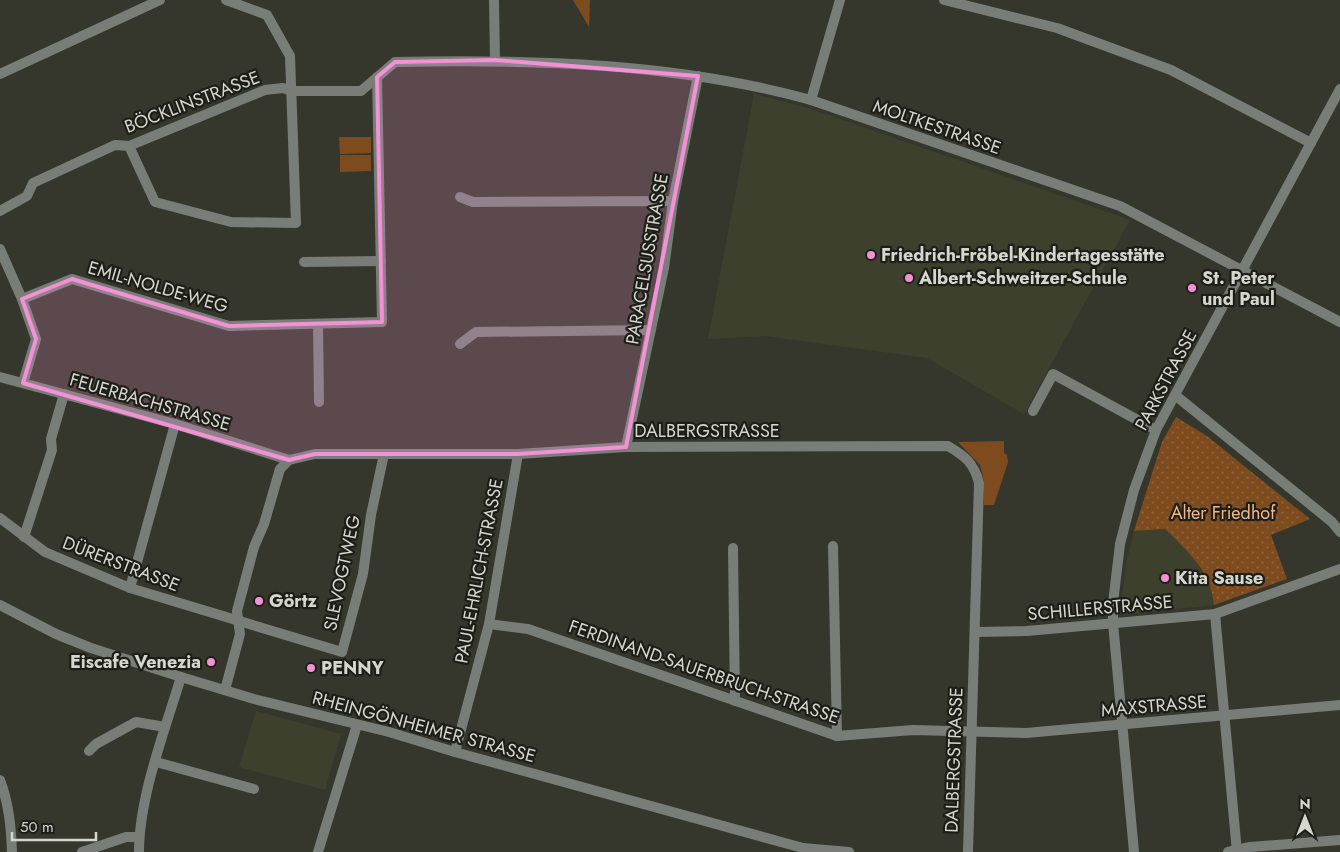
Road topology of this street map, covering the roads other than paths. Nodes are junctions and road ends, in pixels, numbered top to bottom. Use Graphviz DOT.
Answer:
graph roads {
  1 [pos="160,0"];
  2 [pos="226,0"];
  3 [pos="494,0"];
  4 [pos="840,0"];
  5 [pos="944,0"];
  6 [pos="495,60"];
  7 [pos="0,74"];
  8 [pos="698,76"];
  9 [pos="377,77"];
  10 [pos="1340,89"];
  11 [pos="292,91"];
  12 [pos="812,100"];
  13 [pos="1311,143"];
  14 [pos="129,146"];
  15 [pos="460,197"];
  16 [pos="673,201"];
  17 [pos="0,211"];
  18 [pos="0,248"];
  19 [pos="304,262"];
  20 [pos="381,262"];
  21 [pos="1243,271"];
  22 [pos="22,299"];
  23 [pos="1339,319"];
  24 [pos="318,324"];
  25 [pos="651,330"];
  26 [pos="460,344"];
  27 [pos="0,377"];
  28 [pos="23,383"];
  29 [pos="64,394"];
  30 [pos="1175,395"];
  31 [pos="319,402"];
  32 [pos="1033,411"];
  33 [pos="175,424"];
  34 [pos="1156,430"];
  35 [pos="626,447"];
  36 [pos="384,454"];
  37 [pos="518,454"];
  38 [pos="289,460"];
  39 [pos="0,518"];
  40 [pos="1340,532"];
  41 [pos="24,537"];
  42 [pos="833,546"];
  43 [pos="732,548"];
  44 [pos="1340,569"];
  45 [pos="130,588"];
  46 [pos="1,608"];
  47 [pos="1215,614"];
  48 [pos="238,623"];
  49 [pos="1113,623"];
  50 [pos="489,624"];
  51 [pos="975,632"];
  52 [pos="180,677"];
  53 [pos="225,690"];
  54 [pos="735,701"];
  55 [pos="1340,705"];
  56 [pos="1225,716"];
  57 [pos="357,724"];
  58 [pos="1122,726"];
  59 [pos="165,727"];
  60 [pos="972,731"];
  61 [pos="837,736"];
  62 [pos="89,751"];
  63 [pos="455,752"];
  64 [pos="156,762"];
  65 [pos="0,780"];
  66 [pos="254,789"];
  67 [pos="139,836"];
  68 [pos="1340,840"];
  69 [pos="803,850"];
  70 [pos="1234,851"];
  71 [pos="12,852"];
  72 [pos="82,852"];
  73 [pos="139,852"];
  74 [pos="318,852"];
  75 [pos="849,852"];
  76 [pos="968,852"];
  77 [pos="1134,852"];
  1 -- 7 [label="street"];
  2 -- 11 [label="street"];
  3 -- 6 [label="street"];
  4 -- 12 [label="street"];
  5 -- 13 [label="street"];
  6 -- 8 [label="street, MOLTKESTRASSE"];
  6 -- 9 [label="street, BÖCKLINSTRASSE"];
  8 -- 12 [label="street, MOLTKESTRASSE"];
  8 -- 16 [label="street, PARACELSUSSTRASSE"];
  9 -- 11 [label="street, BÖCKLINSTRASSE"];
  9 -- 20 [label="street, EMIL-NOLDE-WEG"];
  10 -- 13 [label="street, PARKSTRASSE"];
  11 -- 14 [label="street, BÖCKLINSTRASSE"];
  11 -- 14 [label="street"];
  12 -- 21 [label="street, MOLTKESTRASSE"];
  13 -- 21 [label="street, PARKSTRASSE"];
  14 -- 17 [label="street, BÖCKLINSTRASSE"];
  15 -- 16 [label="street"];
  16 -- 25 [label="street, PARACELSUSSTRASSE"];
  18 -- 22 [label="street"];
  19 -- 20 [label="street"];
  20 -- 24 [label="street, EMIL-NOLDE-WEG"];
  21 -- 23 [label="street, MOLTKESTRASSE"];
  21 -- 30 [label="street, PARKSTRASSE"];
  22 -- 24 [label="street, EMIL-NOLDE-WEG"];
  22 -- 28 [label="street"];
  24 -- 31 [label="street"];
  25 -- 26 [label="street"];
  25 -- 35 [label="street, PARACELSUSSTRASSE"];
  27 -- 28 [label="street, FEUERBACHSTRASSE"];
  28 -- 29 [label="street, FEUERBACHSTRASSE"];
  29 -- 33 [label="street, FEUERBACHSTRASSE"];
  29 -- 41 [label="street"];
  30 -- 34 [label="street, PARKSTRASSE"];
  30 -- 40 [label="street"];
  32 -- 34 [label="street"];
  33 -- 38 [label="street, FEUERBACHSTRASSE"];
  33 -- 45 [label="street"];
  34 -- 49 [label="street, PARKSTRASSE"];
  35 -- 37 [label="street, DALBERGSTRASSE"];
  35 -- 51 [label="street, DALBERGSTRASSE"];
  36 -- 37 [label="street, DALBERGSTRASSE"];
  36 -- 38 [label="street, DALBERGSTRASSE"];
  36 -- 48 [label="street, SLEVOGTWEG"];
  37 -- 50 [label="street, PAUL-EHRLICH-STRASSE"];
  38 -- 48 [label="street"];
  39 -- 41 [label="street, DÜRERSTRASSE"];
  41 -- 45 [label="street, DÜRERSTRASSE"];
  42 -- 61 [label="street"];
  43 -- 54 [label="street"];
  44 -- 47 [label="street, SCHILLERSTRASSE"];
  45 -- 48 [label="street, DÜRERSTRASSE"];
  46 -- 52 [label="street, RHEINGÖNHEIMER STRASSE"];
  47 -- 49 [label="street, SCHILLERSTRASSE"];
  47 -- 56 [label="street"];
  48 -- 53 [label="street"];
  49 -- 51 [label="street, SCHILLERSTRASSE"];
  49 -- 58 [label="street, PARKSTRASSE"];
  50 -- 54 [label="street, FERDINAND-SAUERBRUCH-STRASSE"];
  50 -- 63 [label="street, PAUL-EHRLICH-STRASSE"];
  51 -- 60 [label="street, DALBERGSTRASSE"];
  52 -- 53 [label="street, RHEINGÖNHEIMER STRASSE"];
  52 -- 59 [label="street"];
  53 -- 57 [label="street, RHEINGÖNHEIMER STRASSE"];
  54 -- 61 [label="street, FERDINAND-SAUERBRUCH-STRASSE"];
  55 -- 56 [label="street, MAXSTRASSE"];
  56 -- 58 [label="street, MAXSTRASSE"];
  56 -- 70 [label="street"];
  57 -- 63 [label="street, RHEINGÖNHEIMER STRASSE"];
  57 -- 74 [label="street"];
  58 -- 60 [label="street, MAXSTRASSE"];
  58 -- 77 [label="street, PARKSTRASSE"];
  59 -- 62 [label="street"];
  59 -- 64 [label="street"];
  60 -- 61 [label="street, FERDINAND-SAUERBRUCH-STRASSE"];
  60 -- 76 [label="street, DALBERGSTRASSE"];
  63 -- 69 [label="street, RHEINGÖNHEIMER STRASSE"];
  64 -- 66 [label="street"];
  64 -- 67 [label="street"];
  65 -- 71 [label="street"];
  67 -- 72 [label="street"];
  67 -- 73 [label="street"];
  68 -- 70 [label="street"];
  69 -- 75 [label="street, RHEINGÖNHEIMER STRASSE"];
}
